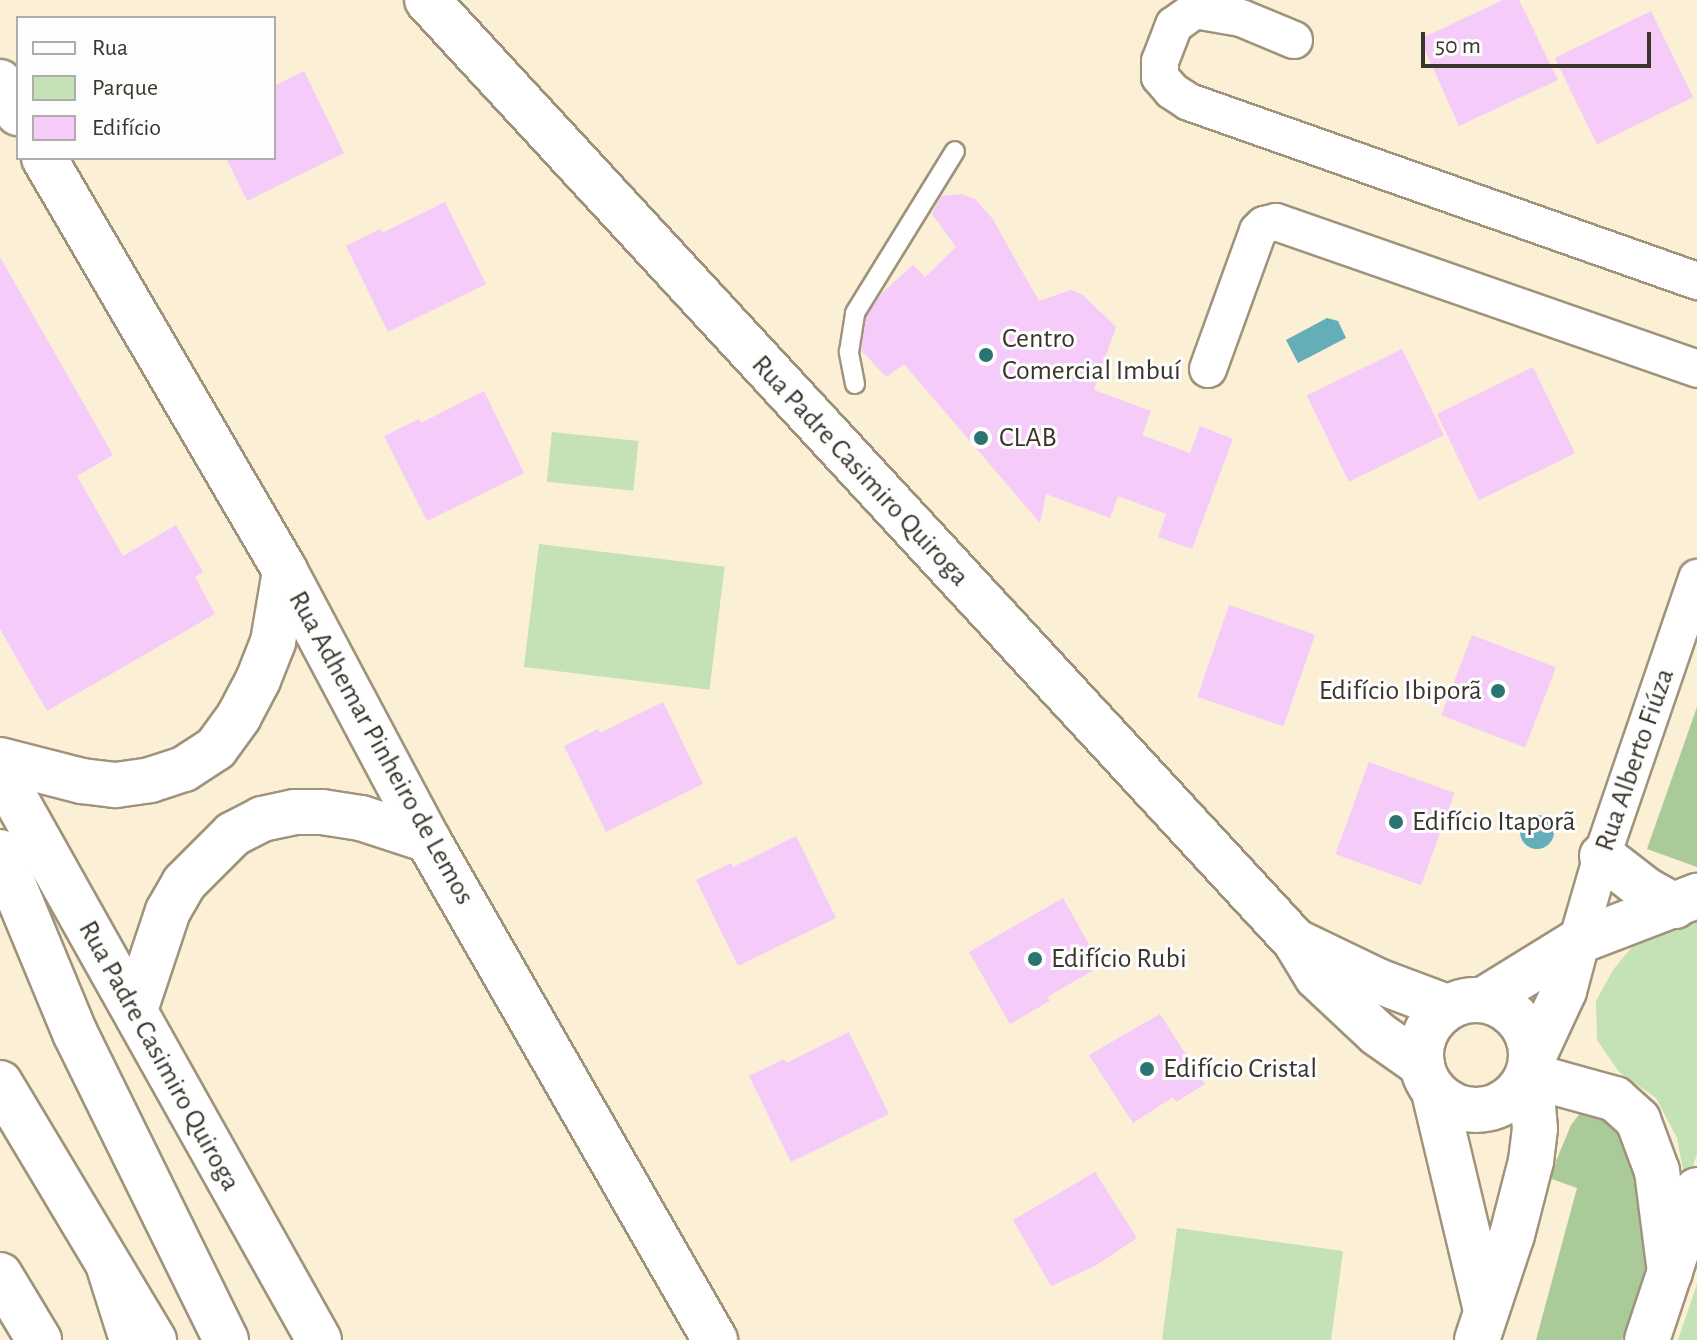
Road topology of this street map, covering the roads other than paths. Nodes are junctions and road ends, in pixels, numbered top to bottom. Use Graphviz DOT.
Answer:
graph roads {
  1 [pos="427,0"];
  2 [pos="1294,40"];
  3 [pos="0,82"];
  4 [pos="16,110"];
  5 [pos="955,151"];
  6 [pos="45,160"];
  7 [pos="1697,281"];
  8 [pos="1208,369"];
  9 [pos="1697,369"];
  10 [pos="855,384"];
  11 [pos="285,571"];
  12 [pos="1697,578"];
  13 [pos="0,760"];
  14 [pos="0,771"];
  15 [pos="428,840"];
  16 [pos="0,852"];
  17 [pos="1602,856"];
  18 [pos="1686,901"];
  19 [pos="1295,941"];
  20 [pos="1577,942"];
  21 [pos="1465,1004"];
  22 [pos="135,1010"];
  23 [pos="1528,1074"];
  24 [pos="1428,1078"];
  25 [pos="0,1083"];
  26 [pos="1697,1190"];
  27 [pos="109,1267"];
  28 [pos="1670,1272"];
  29 [pos="0,1275"];
  30 [pos="1482,1327"];
  31 [pos="39,1340"];
  32 [pos="132,1340"];
  33 [pos="154,1340"];
  34 [pos="226,1340"];
  35 [pos="319,1340"];
  36 [pos="715,1340"];
  37 [pos="1647,1340"];
  1 -- 19 [label="main road, Rua Padre Casimiro Quiroga"];
  2 -- 7 [label="street"];
  3 -- 4 [label="main road"];
  5 -- 10 [label="lane"];
  6 -- 11 [label="main road, Rua Adhemar Pinheiro de Lemos"];
  8 -- 9 [label="street"];
  11 -- 13 [label="main road"];
  11 -- 15 [label="main road, Rua Adhemar Pinheiro de Lemos"];
  12 -- 17 [label="street, Rua Alberto Fiúza"];
  14 -- 22 [label="main road, Rua Padre Casimiro Quiroga"];
  15 -- 22 [label="main road"];
  15 -- 36 [label="main road, Rua Adhemar Pinheiro de Lemos"];
  16 -- 34 [label="main road"];
  17 -- 18 [label="main road"];
  17 -- 20 [label="street, Rua Alberto Fiúza"];
  18 -- 20 [label="main road"];
  19 -- 21 [label="main road, Rua Padre Casimiro Quiroga"];
  19 -- 24 [label="main road, Rua Padre Casimiro Quiroga"];
  20 -- 21 [label="main road"];
  20 -- 23 [label="main road, Rua Alberto Fiúza"];
  21 -- 23 [label="main road"];
  21 -- 24 [label="main road"];
  22 -- 35 [label="main road, Rua Padre Casimiro Quiroga"];
  23 -- 24 [label="main road"];
  23 -- 28 [label="main road"];
  23 -- 30 [label="main road"];
  24 -- 30 [label="main road"];
  25 -- 27 [label="main road"];
  26 -- 28 [label="main road"];
  27 -- 32 [label="main road"];
  27 -- 33 [label="main road"];
  28 -- 37 [label="main road"];
  29 -- 31 [label="main road"];
}
